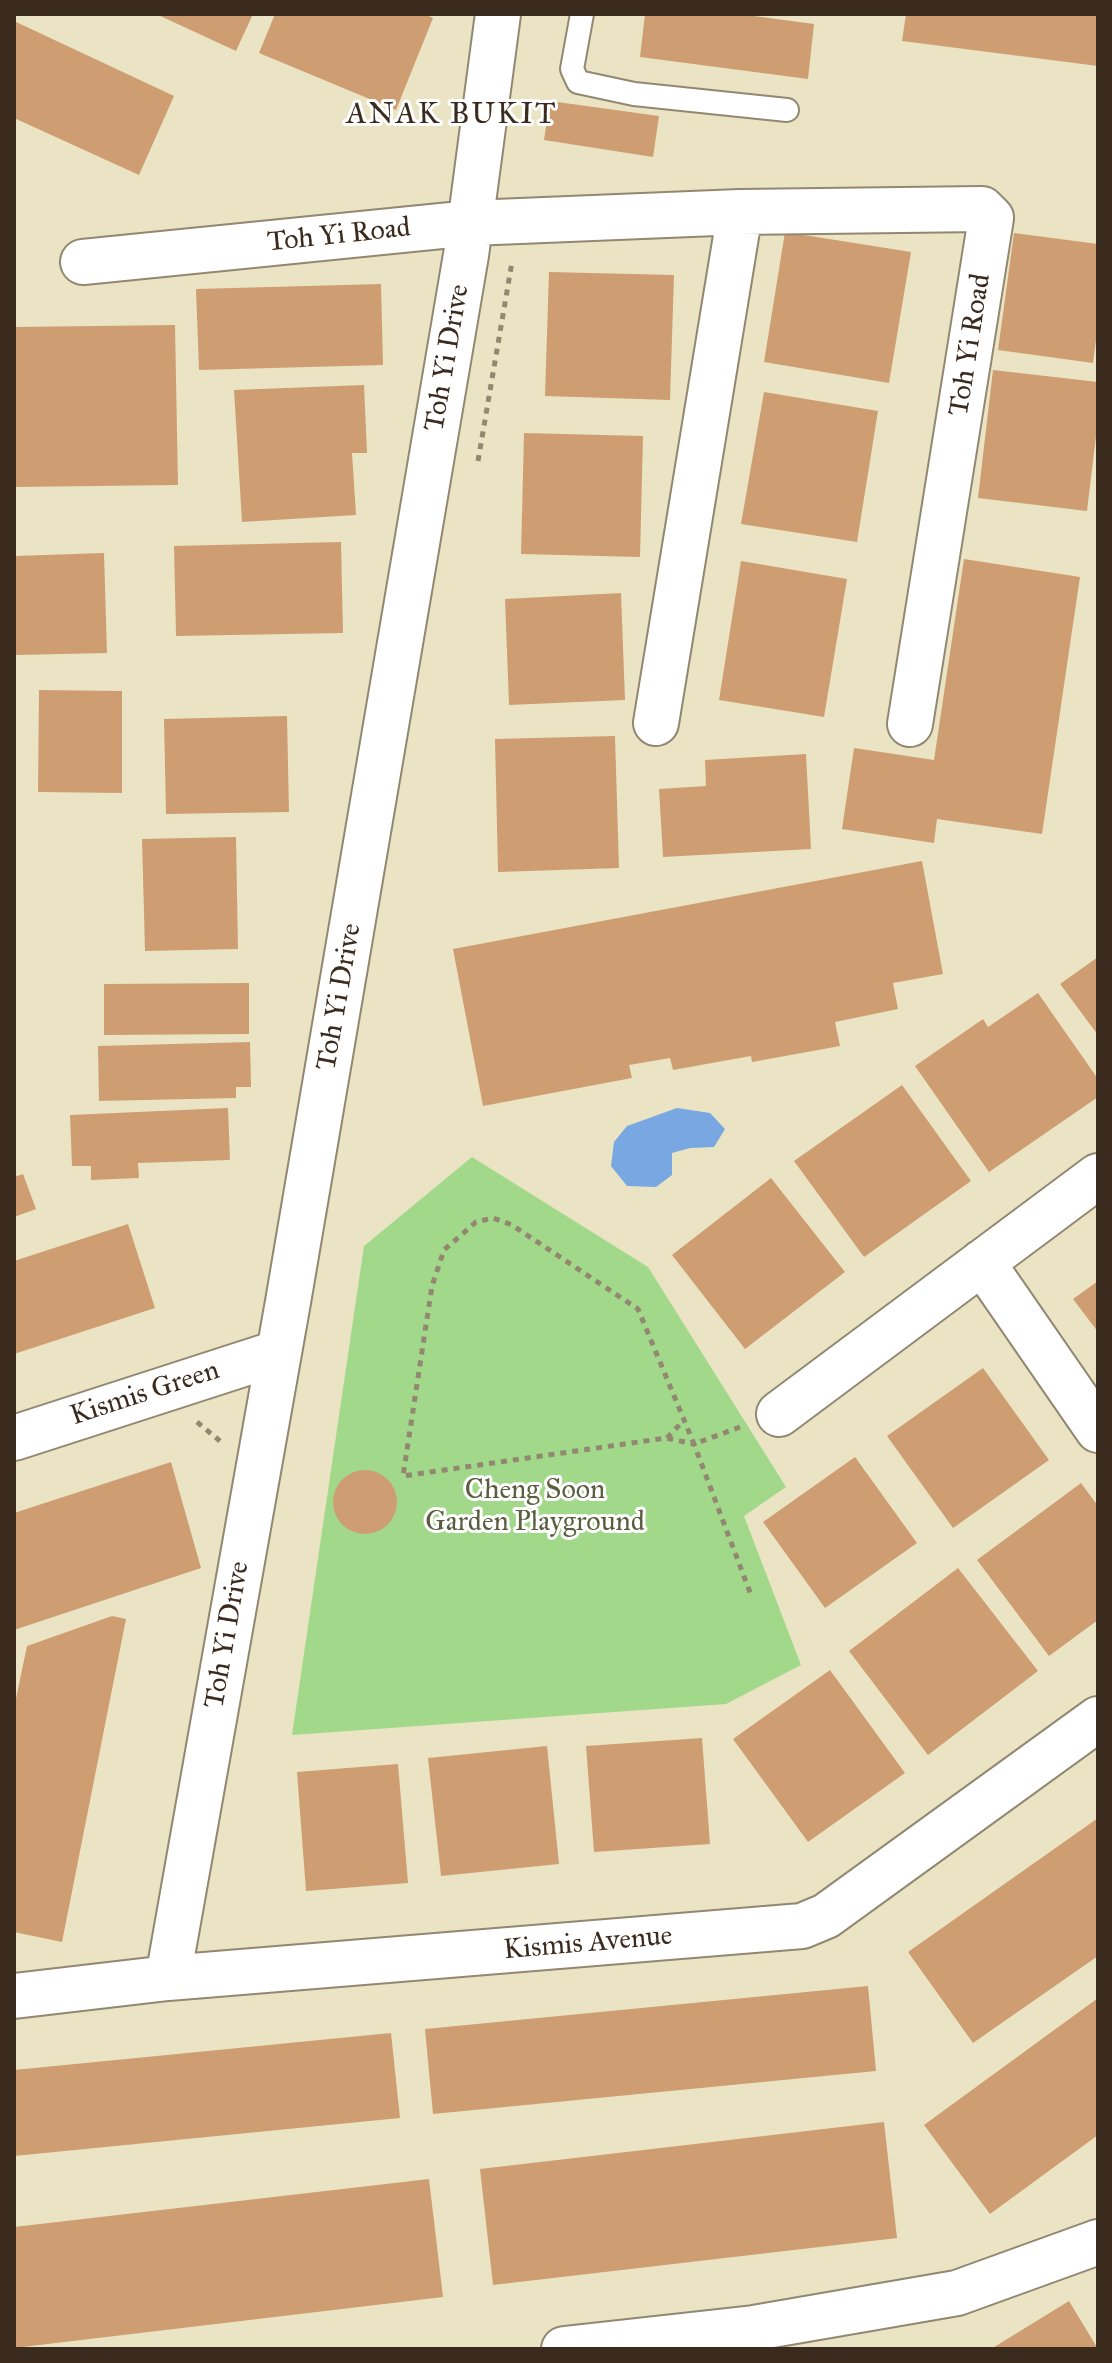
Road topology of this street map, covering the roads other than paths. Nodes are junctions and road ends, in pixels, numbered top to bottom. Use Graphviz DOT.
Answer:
graph roads {
  1 [pos="498,14"];
  2 [pos="582,14"];
  3 [pos="787,110"];
  4 [pos="740,212"];
  5 [pos="471,223"];
  6 [pos="83,262"];
  7 [pos="656,723"];
  8 [pos="910,724"];
  9 [pos="1098,1176"];
  10 [pos="982,1262"];
  11 [pos="277,1353"];
  12 [pos="779,1414"];
  13 [pos="1098,1430"];
  14 [pos="14,1438"];
  15 [pos="1098,1719"];
  16 [pos="168,1978"];
  17 [pos="14,1996"];
  18 [pos="1098,2242"];
  19 [pos="755,2339"];
  20 [pos="564,2349"];
  1 -- 5 [label="street, Toh Yi Drive"];
  2 -- 3 [label="lane"];
  4 -- 5 [label="street, Toh Yi Road"];
  4 -- 7 [label="street"];
  4 -- 8 [label="street, Toh Yi Road"];
  5 -- 6 [label="street, Toh Yi Road"];
  5 -- 11 [label="street, Toh Yi Drive"];
  9 -- 10 [label="street"];
  10 -- 12 [label="street"];
  10 -- 13 [label="street"];
  11 -- 14 [label="street, Kismis Green"];
  11 -- 16 [label="street, Toh Yi Drive"];
  15 -- 16 [label="street, Kismis Avenue"];
  16 -- 17 [label="street, Kismis Avenue"];
  18 -- 19 [label="street"];
  19 -- 20 [label="street"];
}
